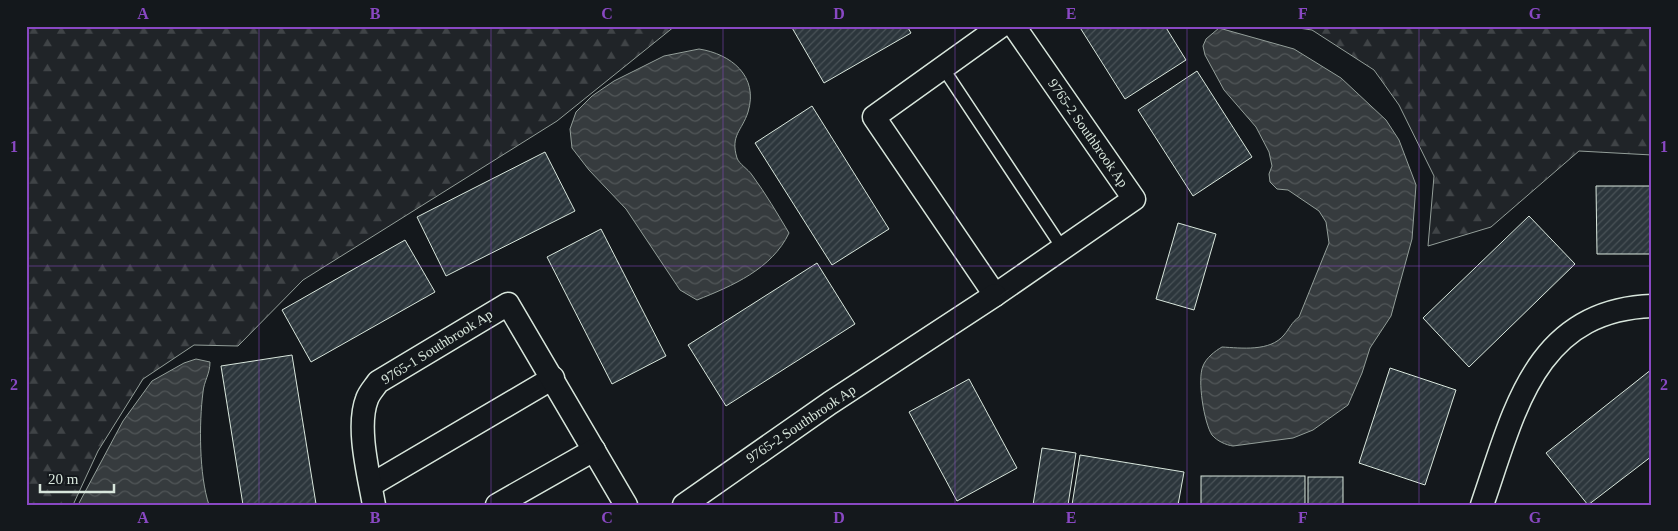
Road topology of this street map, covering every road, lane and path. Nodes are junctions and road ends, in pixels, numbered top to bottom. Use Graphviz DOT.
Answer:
graph roads {
  1 [pos="1001,26"];
  2 [pos="1014,26"];
  3 [pos="943,68"];
  4 [pos="1063,249"];
  5 [pos="995,296"];
  6 [pos="1652,306"];
  7 [pos="553,378"];
  8 [pos="594,450"];
  9 [pos="373,495"];
  10 [pos="497,505"];
  11 [pos="626,505"];
  12 [pos="684,505"];
  13 [pos="1482,505"];
  1 -- 3 [label="street"];
  2 -- 4 [label="street, 9765-2 Southbrook Ap"];
  3 -- 4 [label="lane"];
  3 -- 5 [label="street"];
  4 -- 5 [label="street, 9765-2 Southbrook Ap"];
  5 -- 12 [label="street, 9765-2 Southbrook Ap"];
  6 -- 13 [label="street"];
  7 -- 8 [label="street, 9765-1 Southbrook Ap"];
  7 -- 9 [label="street"];
  7 -- 9 [label="street, 9765-1 Southbrook Ap"];
  8 -- 10 [label="street"];
  8 -- 11 [label="street, 9765-1 Southbrook Ap"];
}
